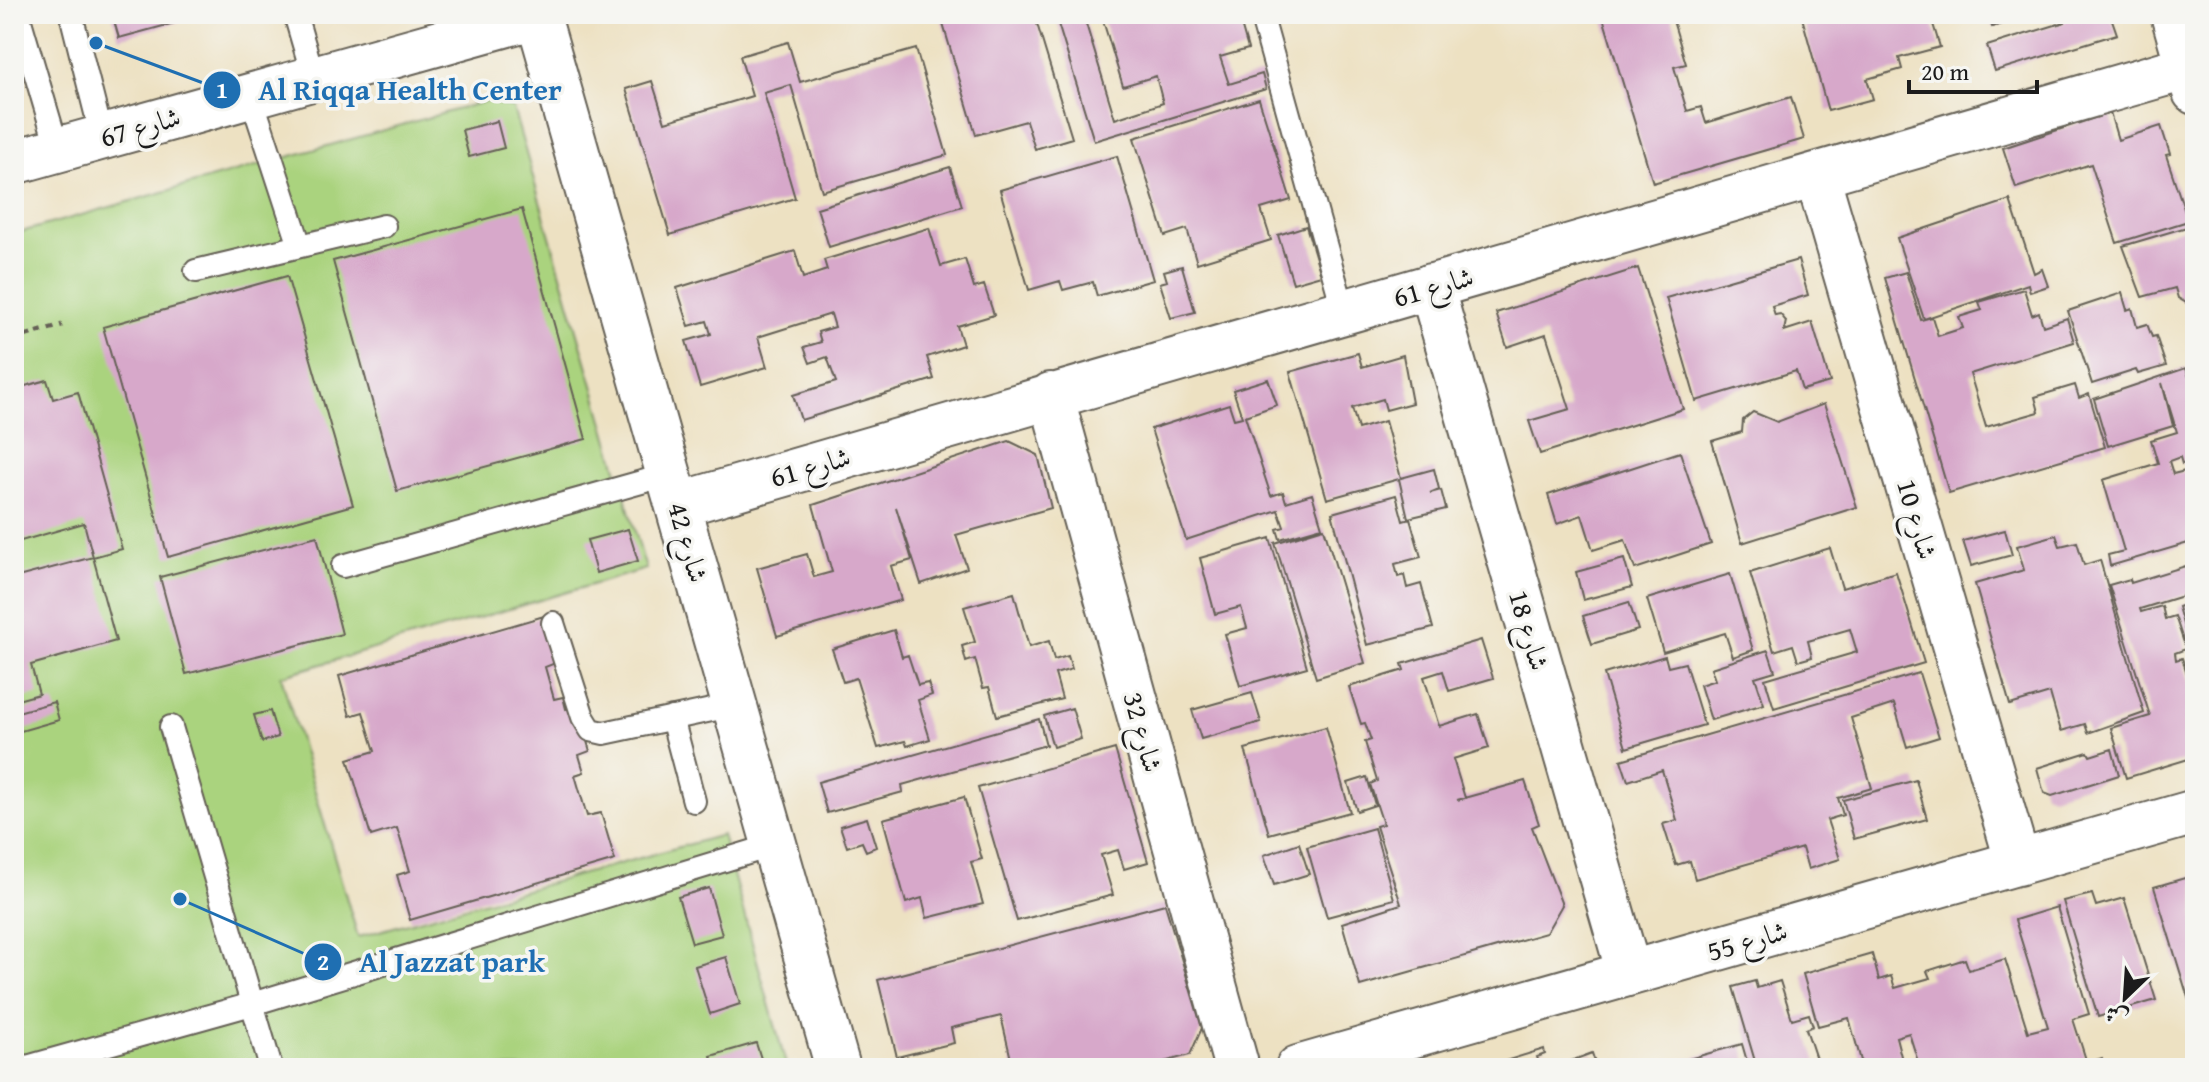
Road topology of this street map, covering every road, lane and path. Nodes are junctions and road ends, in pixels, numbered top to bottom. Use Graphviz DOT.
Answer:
graph roads {
  1 [pos="18,14"];
  2 [pos="71,14"];
  3 [pos="295,14"];
  4 [pos="1261,14"];
  5 [pos="2173,14"];
  6 [pos="541,15"];
  7 [pos="460,25"];
  8 [pos="314,79"];
  9 [pos="2191,80"];
  10 [pos="251,96"];
  11 [pos="102,137"];
  12 [pos="58,150"];
  13 [pos="14,162"];
  14 [pos="1817,175"];
  15 [pos="384,226"];
  16 [pos="300,246"];
  17 [pos="196,271"];
  18 [pos="1431,286"];
  19 [pos="1344,312"];
  20 [pos="62,325"];
  21 [pos="14,339"];
  22 [pos="1051,395"];
  23 [pos="674,490"];
  24 [pos="343,566"];
  25 [pos="553,623"];
  26 [pos="735,705"];
  27 [pos="672,718"];
  28 [pos="171,727"];
  29 [pos="694,801"];
  30 [pos="2195,812"];
  31 [pos="774,845"];
  32 [pos="2018,863"];
  33 [pos="1629,973"];
  34 [pos="252,1004"];
  35 [pos="1387,1056"];
  36 [pos="23,1068"];
  37 [pos="271,1068"];
  38 [pos="838,1068"];
  39 [pos="1237,1068"];
  40 [pos="1298,1068"];
  1 -- 12 [label="lane"];
  2 -- 11 [label="lane"];
  3 -- 8 [label="lane"];
  4 -- 19 [label="lane"];
  5 -- 9 [label="street"];
  6 -- 7 [label="street, شارع 67"];
  6 -- 23 [label="street, شارع 42"];
  7 -- 8 [label="street, شارع 67"];
  8 -- 10 [label="street, شارع 67"];
  9 -- 14 [label="street, شارع 61"];
  10 -- 11 [label="street, شارع 67"];
  10 -- 16 [label="lane"];
  11 -- 12 [label="street, شارع 67"];
  12 -- 13 [label="street, شارع 67"];
  14 -- 18 [label="street, شارع 61"];
  14 -- 32 [label="street, شارع 10"];
  15 -- 16 [label="lane"];
  16 -- 17 [label="lane"];
  18 -- 19 [label="street, شارع 61"];
  18 -- 33 [label="street, شارع 18"];
  19 -- 22 [label="street, شارع 61"];
  20 -- 21 [label="path"];
  22 -- 23 [label="street, شارع 61"];
  22 -- 39 [label="street, شارع 32"];
  23 -- 24 [label="lane"];
  23 -- 26 [label="street, شارع 42"];
  25 -- 27 [label="lane"];
  26 -- 27 [label="lane"];
  26 -- 31 [label="street, شارع 42"];
  27 -- 29 [label="lane"];
  28 -- 34 [label="lane"];
  30 -- 32 [label="street, شارع 55"];
  31 -- 34 [label="lane"];
  31 -- 38 [label="street, شارع 42"];
  32 -- 33 [label="street, شارع 55"];
  33 -- 35 [label="street, شارع 55"];
  34 -- 36 [label="lane"];
  34 -- 37 [label="lane"];
  35 -- 40 [label="street, شارع 55"];
}
